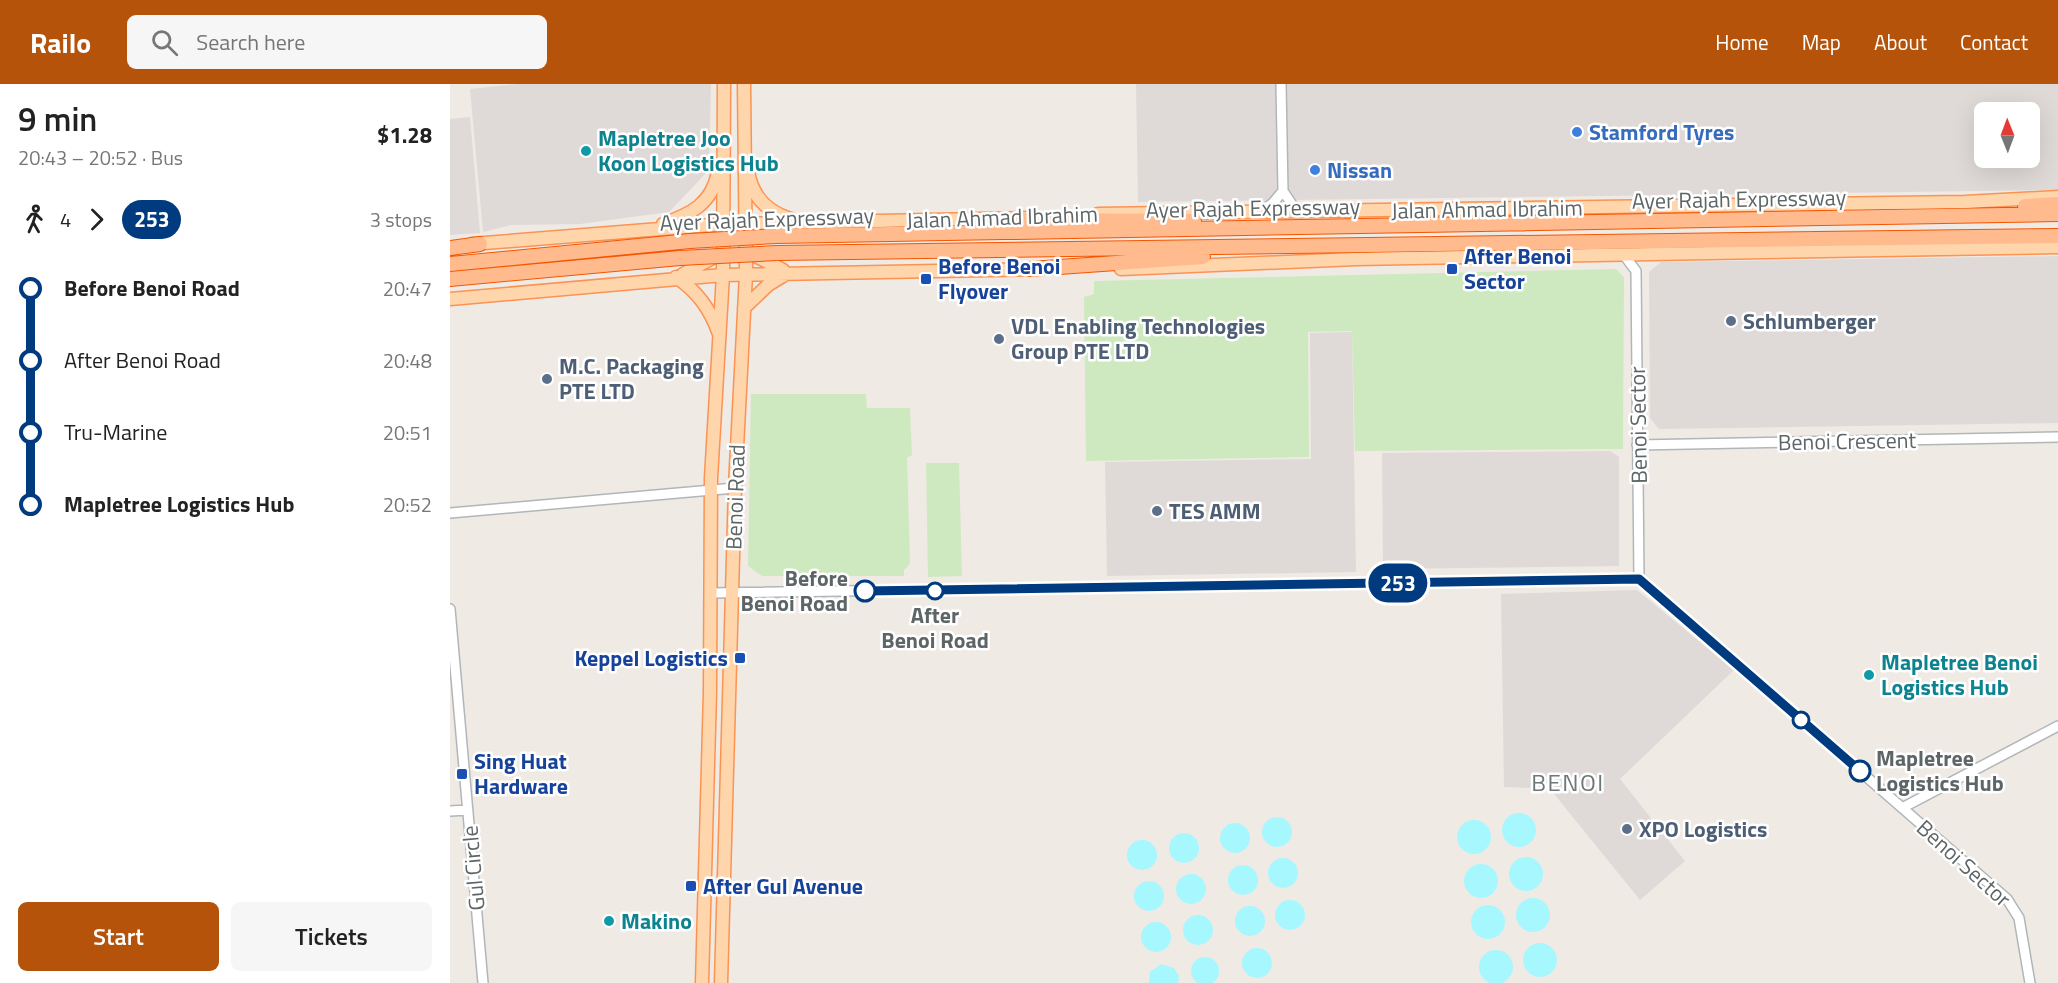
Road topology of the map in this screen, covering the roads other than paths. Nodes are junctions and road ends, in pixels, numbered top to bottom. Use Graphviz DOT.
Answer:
graph roads {
  1 [pos="724,84"];
  2 [pos="744,84"];
  3 [pos="1281,84"];
  4 [pos="743,134"];
  5 [pos="723,146"];
  6 [pos="1283,191"];
  7 [pos="2058,197"];
  8 [pos="2058,204"];
  9 [pos="1258,212"];
  10 [pos="1307,213"];
  11 [pos="1970,214"];
  12 [pos="2058,214"];
  13 [pos="1022,220"];
  14 [pos="799,221"];
  15 [pos="781,222"];
  16 [pos="1319,227"];
  17 [pos="650,229"];
  18 [pos="2058,236"];
  19 [pos="735,242"];
  20 [pos="480,244"];
  21 [pos="450,247"];
  22 [pos="2058,248"];
  23 [pos="1237,249"];
  24 [pos="1624,255"];
  25 [pos="1648,255"];
  26 [pos="450,264"];
  27 [pos="1030,269"];
  28 [pos="1636,271"];
  29 [pos="790,272"];
  30 [pos="746,274"];
  31 [pos="723,275"];
  32 [pos="676,277"];
  33 [pos="450,279"];
  34 [pos="450,299"];
  35 [pos="744,308"];
  36 [pos="721,338"];
  37 [pos="2058,437"];
  38 [pos="1637,445"];
  39 [pos="735,488"];
  40 [pos="711,490"];
  41 [pos="450,513"];
  42 [pos="1639,579"];
  43 [pos="710,593"];
  44 [pos="732,593"];
  45 [pos="450,609"];
  46 [pos="2058,726"];
  47 [pos="1902,807"];
  48 [pos="468,810"];
  49 [pos="450,811"];
  50 [pos="483,983"];
  51 [pos="702,983"];
  52 [pos="721,983"];
  53 [pos="2030,983"];
  1 -- 5 [label="main road, Benoi Road"];
  2 -- 4 [label="main road, Benoi Road"];
  3 -- 6 [label="street"];
  4 -- 14 [label="main road"];
  4 -- 19 [label="main road, Benoi Road"];
  5 -- 17 [label="main road"];
  5 -- 19 [label="main road, Benoi Road"];
  6 -- 9 [label="street"];
  6 -- 10 [label="street"];
  7 -- 10 [label="main road, Jalan Ahmad Ibrahim"];
  8 -- 11 [label="highway"];
  9 -- 10 [label="main road, Jalan Ahmad Ibrahim"];
  9 -- 13 [label="main road, Jalan Ahmad Ibrahim"];
  11 -- 12 [label="highway, Ayer Rajah Expressway"];
  11 -- 16 [label="highway, Ayer Rajah Expressway"];
  13 -- 14 [label="main road, Jalan Ahmad Ibrahim"];
  13 -- 16 [label="highway"];
  14 -- 15 [label="main road, Jalan Ahmad Ibrahim"];
  15 -- 19 [label="main road"];
  15 -- 19 [label="main road, Jalan Ahmad Ibrahim"];
  16 -- 26 [label="highway, Ayer Rajah Expressway, bridge"];
  17 -- 19 [label="main road, Jalan Ahmad Ibrahim"];
  17 -- 20 [label="main road, Jalan Ahmad Ibrahim"];
  18 -- 23 [label="highway, Ayer Rajah Expressway"];
  19 -- 29 [label="main road"];
  19 -- 30 [label="main road, Benoi Road"];
  19 -- 31 [label="main road, Benoi Road"];
  19 -- 32 [label="main road"];
  20 -- 21 [label="highway"];
  22 -- 25 [label="main road"];
  23 -- 27 [label="highway"];
  23 -- 33 [label="highway, Ayer Rajah Expressway, bridge"];
  24 -- 25 [label="main road"];
  24 -- 27 [label="main road"];
  24 -- 28 [label="street"];
  25 -- 28 [label="street"];
  27 -- 29 [label="main road"];
  28 -- 38 [label="street, Benoi Sector"];
  29 -- 30 [label="main road"];
  29 -- 35 [label="main road"];
  30 -- 31 [label="main road"];
  30 -- 35 [label="main road, Benoi Road"];
  31 -- 32 [label="main road"];
  31 -- 36 [label="main road, Benoi Road"];
  32 -- 34 [label="main road"];
  32 -- 36 [label="main road"];
  35 -- 39 [label="main road, Benoi Road"];
  36 -- 40 [label="main road, Benoi Road"];
  37 -- 38 [label="street, Benoi Crescent"];
  38 -- 42 [label="street, Benoi Sector"];
  39 -- 40 [label="street"];
  39 -- 44 [label="main road, Benoi Road"];
  40 -- 41 [label="street"];
  40 -- 43 [label="main road, Benoi Road"];
  42 -- 44 [label="street"];
  42 -- 47 [label="street, Benoi Sector"];
  43 -- 44 [label="street"];
  43 -- 51 [label="main road, Benoi Road"];
  44 -- 52 [label="main road, Benoi Road"];
  45 -- 48 [label="street, Gul Circle"];
  46 -- 47 [label="street"];
  47 -- 53 [label="street, Benoi Sector"];
  48 -- 49 [label="street"];
  48 -- 50 [label="street, Gul Circle"];
}
